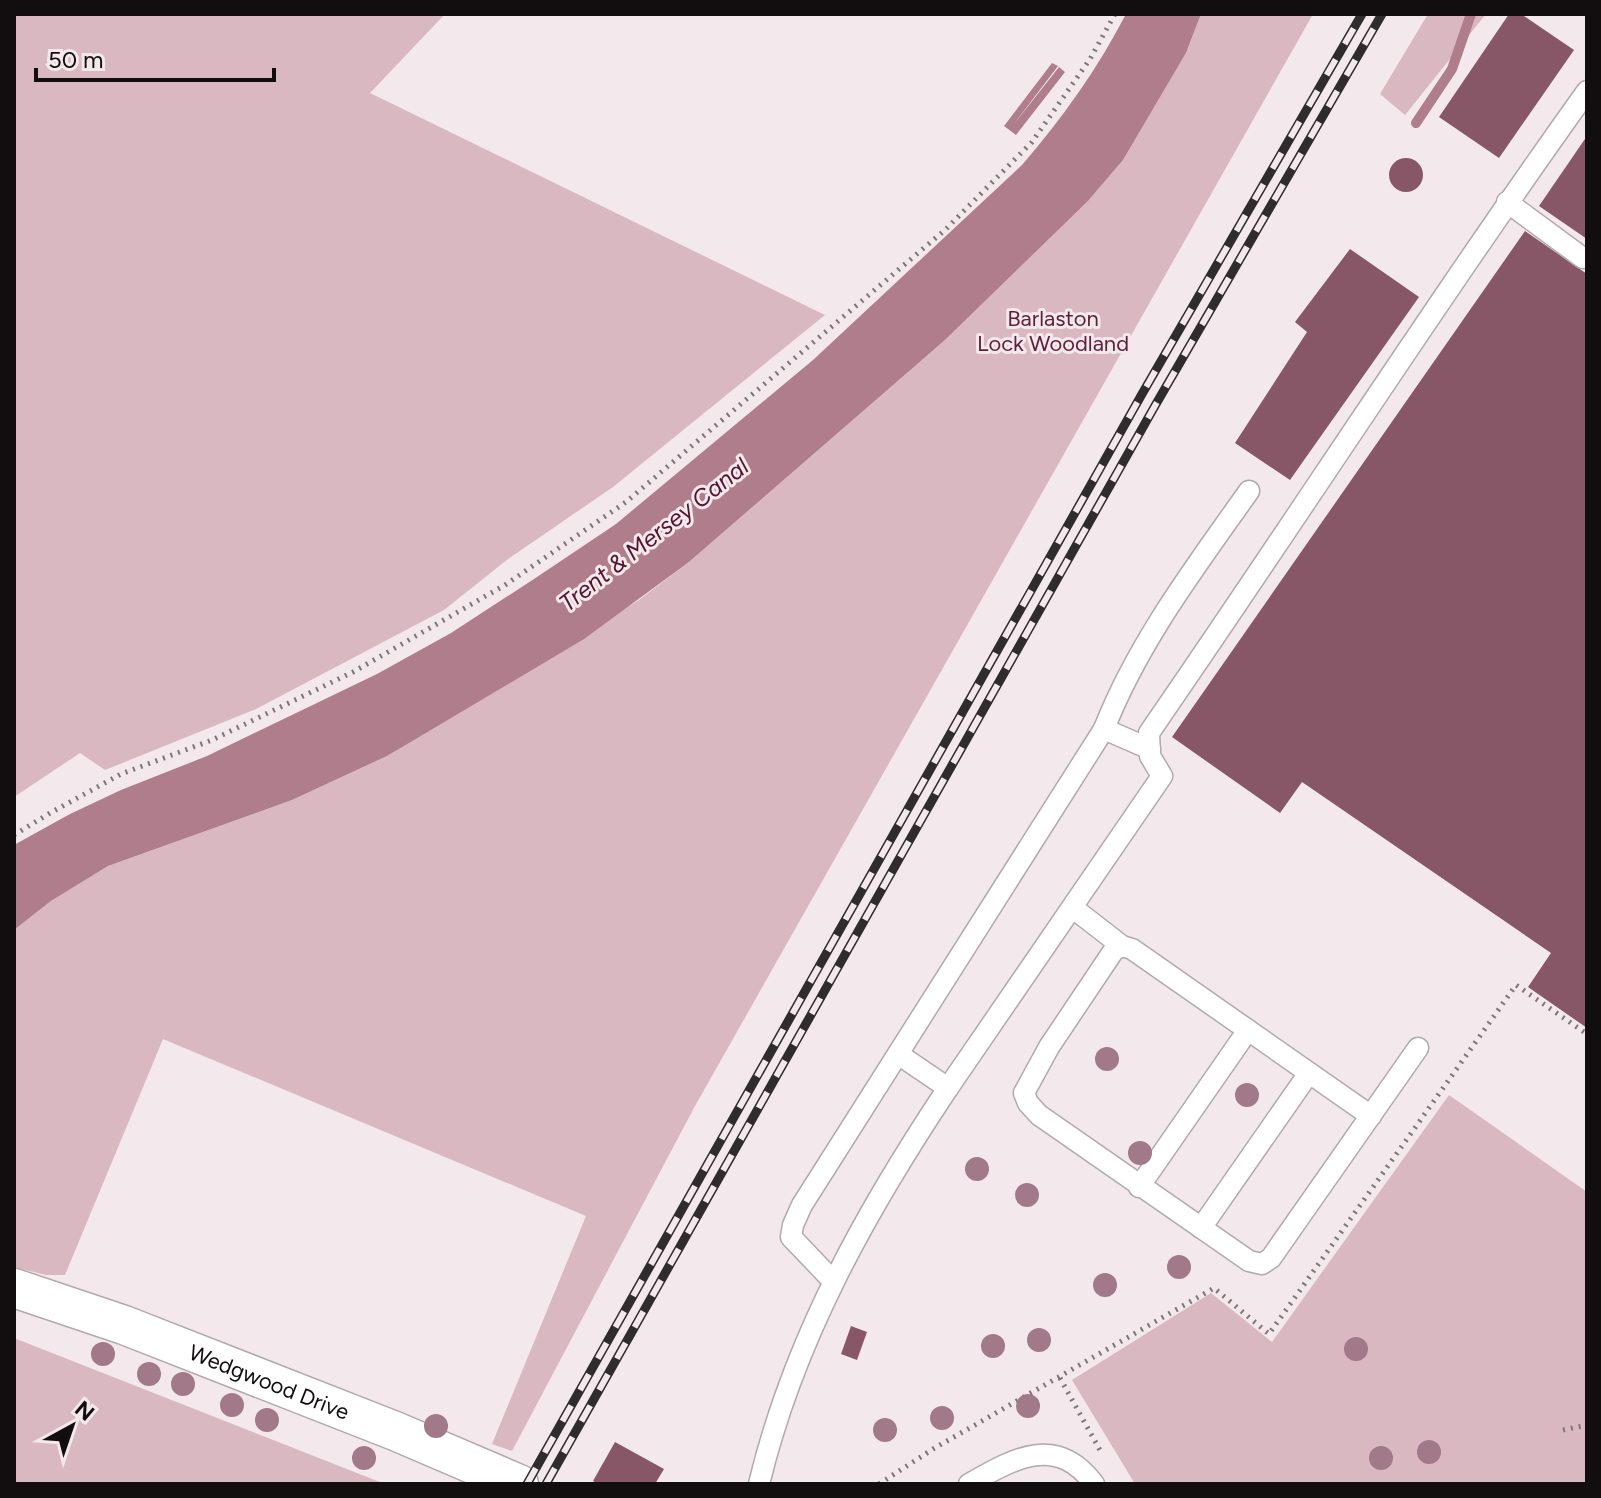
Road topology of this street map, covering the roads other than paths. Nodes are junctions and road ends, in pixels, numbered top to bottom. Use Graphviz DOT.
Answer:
graph roads {
  1 [pos="1587,91"];
  2 [pos="1507,202"];
  3 [pos="1583,258"];
  4 [pos="1249,491"];
  5 [pos="1104,729"];
  6 [pos="1150,749"];
  7 [pos="1073,908"];
  8 [pos="1122,946"];
  9 [pos="1248,1030"];
  10 [pos="1418,1048"];
  11 [pos="898,1054"];
  12 [pos="1309,1073"];
  13 [pos="948,1088"];
  14 [pos="1371,1116"];
  15 [pos="1139,1187"];
  16 [pos="1201,1228"];
  17 [pos="833,1281"];
  18 [pos="14,1288"];
  19 [pos="1090,1479"];
  20 [pos="519,1484"];
  21 [pos="759,1484"];
  22 [pos="969,1484"];
  1 -- 2 [label="lane"];
  2 -- 3 [label="lane"];
  2 -- 6 [label="lane"];
  4 -- 5 [label="lane"];
  5 -- 6 [label="lane"];
  5 -- 11 [label="lane"];
  6 -- 7 [label="lane"];
  7 -- 8 [label="lane"];
  7 -- 13 [label="lane"];
  8 -- 9 [label="lane"];
  8 -- 15 [label="lane"];
  9 -- 12 [label="lane"];
  9 -- 15 [label="lane"];
  10 -- 14 [label="lane"];
  11 -- 13 [label="lane"];
  11 -- 17 [label="lane"];
  12 -- 14 [label="lane"];
  12 -- 16 [label="lane"];
  13 -- 17 [label="lane"];
  14 -- 16 [label="lane"];
  15 -- 16 [label="lane"];
  17 -- 21 [label="lane"];
  18 -- 20 [label="street, Wedgwood Drive"];
  19 -- 22 [label="lane"];
}
